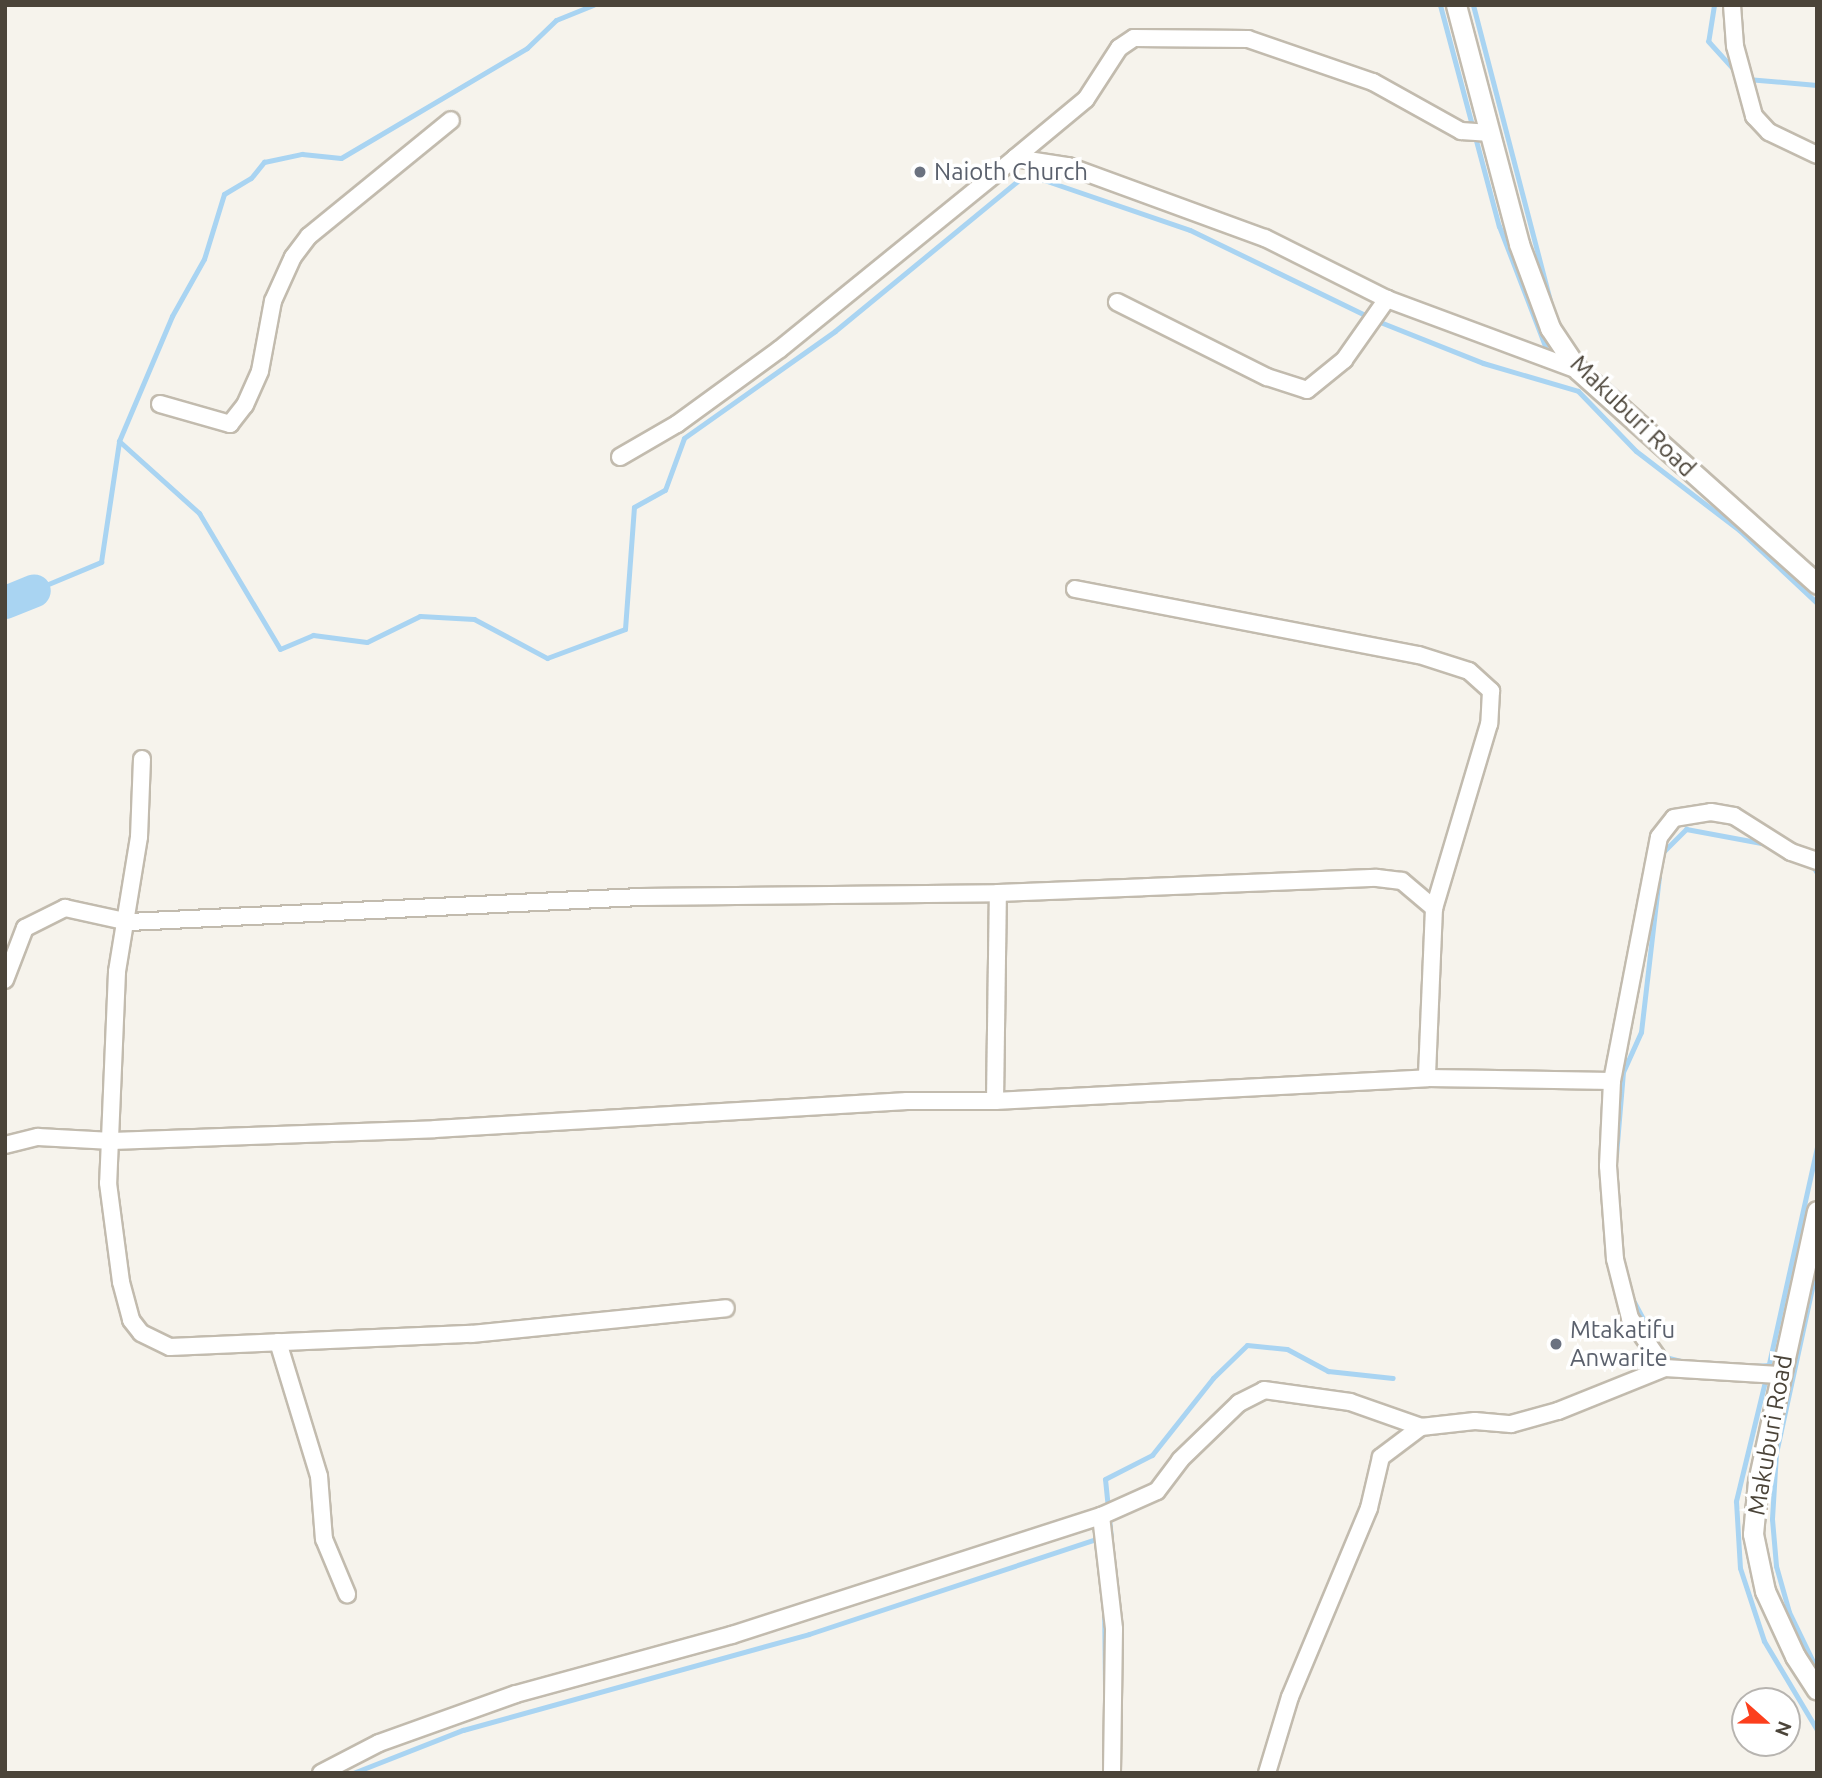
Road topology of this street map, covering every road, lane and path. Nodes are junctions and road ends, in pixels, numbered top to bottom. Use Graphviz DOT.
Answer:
graph roads {
  1 [pos="1456,5"];
  2 [pos="1732,5"];
  3 [pos="451,120"];
  4 [pos="1487,133"];
  5 [pos="1817,155"];
  6 [pos="1015,158"];
  7 [pos="1387,299"];
  8 [pos="1117,302"];
  9 [pos="1578,369"];
  10 [pos="160,404"];
  11 [pos="620,457"];
  12 [pos="1817,584"];
  13 [pos="1075,589"];
  14 [pos="142,759"];
  15 [pos="1817,861"];
  16 [pos="998,893"];
  17 [pos="1434,908"];
  18 [pos="129,922"];
  19 [pos="5,980"];
  20 [pos="1427,1078"];
  21 [pos="1612,1081"];
  22 [pos="995,1101"];
  23 [pos="112,1141"];
  24 [pos="5,1145"];
  25 [pos="1817,1211"];
  26 [pos="726,1308"];
  27 [pos="278,1342"];
  28 [pos="1665,1367"];
  29 [pos="1779,1376"];
  30 [pos="1421,1427"];
  31 [pos="1101,1516"];
  32 [pos="347,1594"];
  33 [pos="1817,1689"];
  34 [pos="321,1773"];
  35 [pos="1112,1773"];
  36 [pos="1267,1773"];
  1 -- 4 [label="street, Makuburi Road"];
  2 -- 5 [label="street"];
  3 -- 10 [label="street"];
  4 -- 6 [label="street"];
  4 -- 9 [label="street, Makuburi Road"];
  6 -- 7 [label="street"];
  6 -- 11 [label="street"];
  7 -- 8 [label="street"];
  7 -- 9 [label="street"];
  9 -- 12 [label="street, Makuburi Road"];
  13 -- 17 [label="street"];
  14 -- 18 [label="street"];
  15 -- 21 [label="street"];
  16 -- 17 [label="street"];
  16 -- 18 [label="street"];
  16 -- 22 [label="street"];
  17 -- 20 [label="street"];
  18 -- 19 [label="street"];
  18 -- 23 [label="street"];
  20 -- 21 [label="street"];
  20 -- 22 [label="street"];
  21 -- 28 [label="street"];
  22 -- 23 [label="street"];
  23 -- 24 [label="street"];
  23 -- 27 [label="street"];
  25 -- 29 [label="street, Makuburi Road"];
  26 -- 27 [label="street"];
  27 -- 32 [label="street"];
  28 -- 29 [label="street"];
  28 -- 30 [label="street"];
  29 -- 33 [label="street, Makuburi Road"];
  30 -- 31 [label="street"];
  30 -- 36 [label="street"];
  31 -- 34 [label="street"];
  31 -- 35 [label="street"];
}
